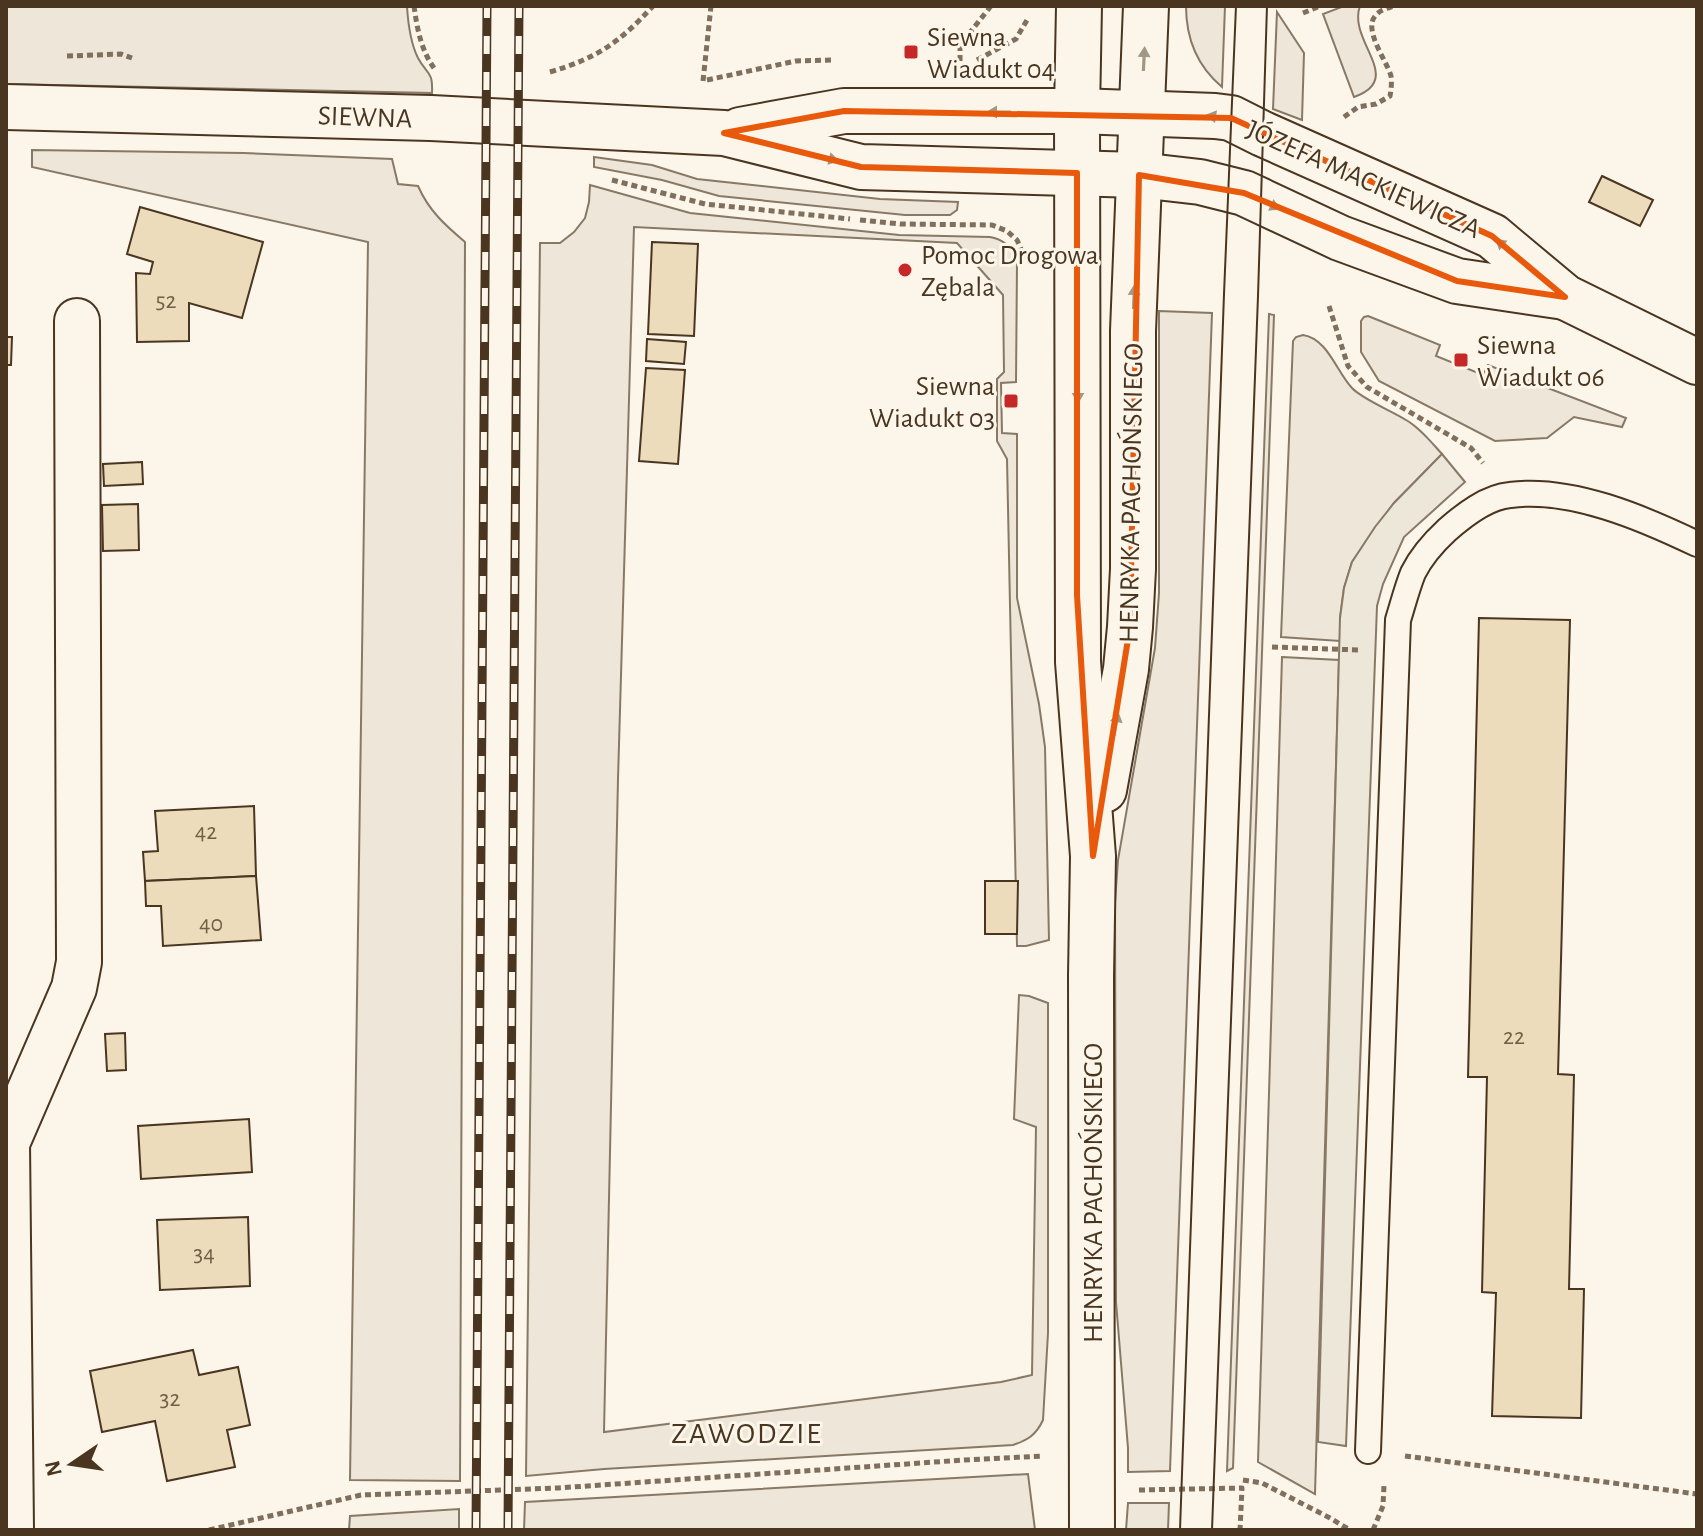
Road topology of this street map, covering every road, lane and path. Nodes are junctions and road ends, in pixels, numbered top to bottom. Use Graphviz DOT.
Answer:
graph roads {
  1 [pos="414,6"];
  2 [pos="653,6"];
  3 [pos="711,6"];
  4 [pos="991,6"];
  5 [pos="1079,6"];
  6 [pos="1146,6"];
  7 [pos="1320,6"];
  8 [pos="1394,6"];
  9 [pos="1303,13"];
  10 [pos="1029,17"];
  11 [pos="841,60"];
  12 [pos="945,61"];
  13 [pos="975,61"];
  14 [pos="439,76"];
  15 [pos="539,76"];
  16 [pos="703,81"];
  17 [pos="692,82"];
  18 [pos="6,107"];
  19 [pos="1077,111"];
  20 [pos="1141,112"];
  21 [pos="1343,118"];
  22 [pos="724,133"];
  23 [pos="1077,173"];
  24 [pos="1139,175"];
  25 [pos="602,178"];
  26 [pos="1026,262"];
  27 [pos="1565,297"];
  28 [pos="1329,306"];
  29 [pos="77,321"];
  30 [pos="1697,362"];
  31 [pos="1471,448"];
  32 [pos="1697,544"];
  33 [pos="1272,647"];
  34 [pos="1396,652"];
  35 [pos="1093,856"];
  36 [pos="1368,1451"];
  37 [pos="1048,1456"];
  38 [pos="1243,1480"];
  39 [pos="1126,1490"];
  40 [pos="1697,1494"];
  41 [pos="1383,1506"];
  42 [pos="11,1530"];
  43 [pos="209,1530"];
  44 [pos="1092,1530"];
  45 [pos="1240,1530"];
  46 [pos="1350,1530"];
  47 [pos="1373,1530"];
  1 -- 14 [label="path"];
  2 -- 15 [label="path"];
  3 -- 16 [label="path"];
  4 -- 12 [label="path"];
  5 -- 19 [label="street"];
  20 -- 6 [label="street, one-way"];
  7 -- 9 [label="path"];
  8 -- 21 [label="path"];
  10 -- 13 [label="path"];
  11 -- 16 [label="path"];
  16 -- 17 [label="path"];
  18 -- 22 [label="street, SIEWNA"];
  19 -- 20 [label="street, SIEWNA"];
  19 -- 22 [label="street, SIEWNA, one-way"];
  19 -- 23 [label="street"];
  20 -- 24 [label="street"];
  27 -- 20 [label="street, JÓZEFA MACKIEWICZA, one-way"];
  22 -- 23 [label="street, SIEWNA, one-way"];
  23 -- 24 [label="street, SIEWNA"];
  23 -- 35 [label="street, HENRYKA PACHOŃSKIEGO, one-way"];
  24 -- 27 [label="street, JÓZEFA MACKIEWICZA, one-way"];
  35 -- 24 [label="street, HENRYKA PACHOŃSKIEGO, one-way"];
  25 -- 26 [label="path"];
  27 -- 30 [label="street, JÓZEFA MACKIEWICZA"];
  28 -- 31 [label="path"];
  29 -- 42 [label="street"];
  32 -- 34 [label="lane"];
  33 -- 34 [label="path"];
  34 -- 36 [label="lane"];
  35 -- 44 [label="street, HENRYKA PACHOŃSKIEGO"];
  36 -- 40 [label="path"];
  37 -- 43 [label="path"];
  38 -- 46 [label="path"];
  39 -- 45 [label="path"];
  41 -- 47 [label="path"];
}
